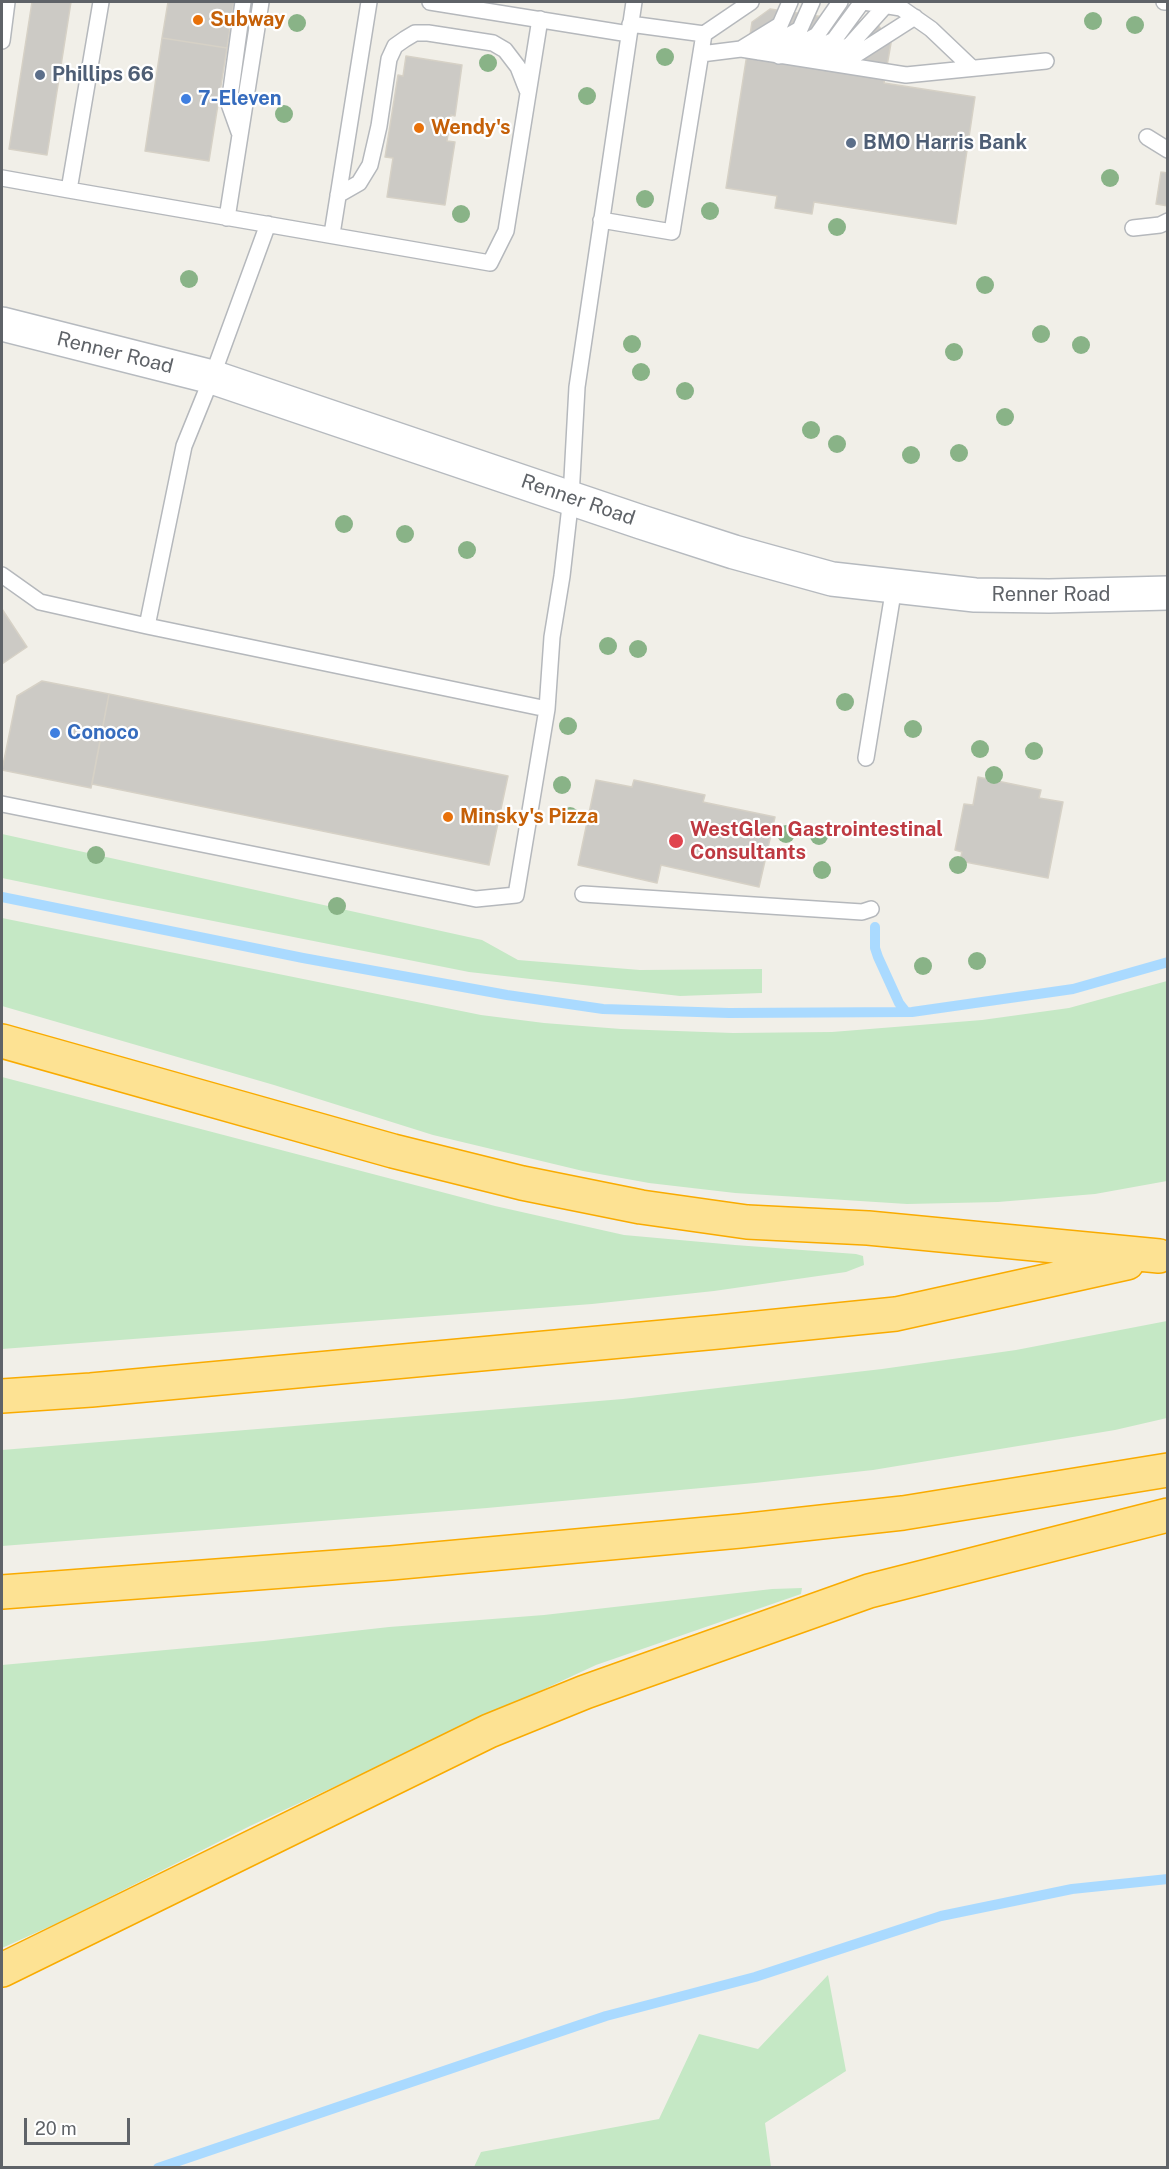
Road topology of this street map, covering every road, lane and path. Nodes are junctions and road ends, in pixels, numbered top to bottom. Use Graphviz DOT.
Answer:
graph roads {
  1 [pos="7,2"];
  2 [pos="101,2"];
  3 [pos="243,2"];
  4 [pos="261,2"];
  5 [pos="369,2"];
  6 [pos="430,2"];
  7 [pos="634,2"];
  8 [pos="751,2"];
  9 [pos="790,2"];
  10 [pos="812,2"];
  11 [pos="840,2"];
  12 [pos="863,2"];
  13 [pos="886,5"];
  14 [pos="915,17"];
  15 [pos="540,19"];
  16 [pos="630,29"];
  17 [pos="704,34"];
  18 [pos="2,41"];
  19 [pos="741,50"];
  20 [pos="759,52"];
  21 [pos="701,54"];
  22 [pos="779,56"];
  23 [pos="798,58"];
  24 [pos="1046,61"];
  25 [pos="825,62"];
  26 [pos="972,68"];
  27 [pos="528,93"];
  28 [pos="240,134"];
  29 [pos="1147,137"];
  30 [pos="1167,150"];
  31 [pos="2,178"];
  32 [pos="69,190"];
  33 [pos="338,195"];
  34 [pos="227,218"];
  35 [pos="601,220"];
  36 [pos="1167,221"];
  37 [pos="268,224"];
  38 [pos="1132,228"];
  39 [pos="332,234"];
  40 [pos="2,324"];
  41 [pos="212,377"];
  42 [pos="571,497"];
  43 [pos="2,575"];
  44 [pos="894,587"];
  45 [pos="1167,593"];
  46 [pos="147,626"];
  47 [pos="547,709"];
  48 [pos="866,758"];
  49 [pos="2,804"];
  50 [pos="583,894"];
  51 [pos="871,909"];
  52 [pos="2,1041"];
  53 [pos="1163,1255"];
  54 [pos="2,1396"];
  55 [pos="1167,1470"];
  56 [pos="1167,1515"];
  57 [pos="2,1592"];
  58 [pos="2,1970"];
  1 -- 18 [label="lane"];
  2 -- 32 [label="lane"];
  3 -- 28 [label="lane"];
  4 -- 28 [label="lane"];
  5 -- 33 [label="lane"];
  6 -- 15 [label="lane"];
  7 -- 16 [label="lane"];
  8 -- 17 [label="lane"];
  9 -- 19 [label="lane"];
  10 -- 20 [label="lane"];
  11 -- 22 [label="lane"];
  12 -- 13 [label="lane"];
  12 -- 23 [label="lane"];
  13 -- 14 [label="lane"];
  13 -- 25 [label="lane"];
  14 -- 25 [label="lane"];
  14 -- 26 [label="lane"];
  15 -- 16 [label="lane"];
  15 -- 27 [label="lane"];
  16 -- 17 [label="lane"];
  16 -- 35 [label="lane"];
  17 -- 21 [label="lane"];
  19 -- 20 [label="lane"];
  19 -- 21 [label="lane"];
  20 -- 22 [label="lane"];
  21 -- 35 [label="lane"];
  22 -- 23 [label="lane"];
  23 -- 25 [label="lane"];
  24 -- 26 [label="lane"];
  25 -- 26 [label="lane"];
  27 -- 33 [label="lane"];
  27 -- 39 [label="lane"];
  28 -- 34 [label="lane"];
  29 -- 30 [label="lane"];
  31 -- 32 [label="lane"];
  32 -- 34 [label="lane"];
  33 -- 39 [label="lane"];
  34 -- 37 [label="lane"];
  35 -- 42 [label="lane"];
  36 -- 38 [label="lane"];
  37 -- 39 [label="lane"];
  37 -- 41 [label="lane"];
  40 -- 41 [label="main road, Renner Road"];
  41 -- 42 [label="main road, Renner Road"];
  41 -- 46 [label="lane"];
  42 -- 44 [label="main road, Renner Road"];
  42 -- 47 [label="lane"];
  43 -- 46 [label="lane"];
  44 -- 45 [label="main road, Renner Road"];
  44 -- 48 [label="lane"];
  46 -- 47 [label="lane"];
  47 -- 49 [label="lane"];
  50 -- 51 [label="lane"];
  52 -- 53 [label="highway"];
  53 -- 54 [label="highway"];
  55 -- 57 [label="highway"];
  56 -- 58 [label="highway"];
}
